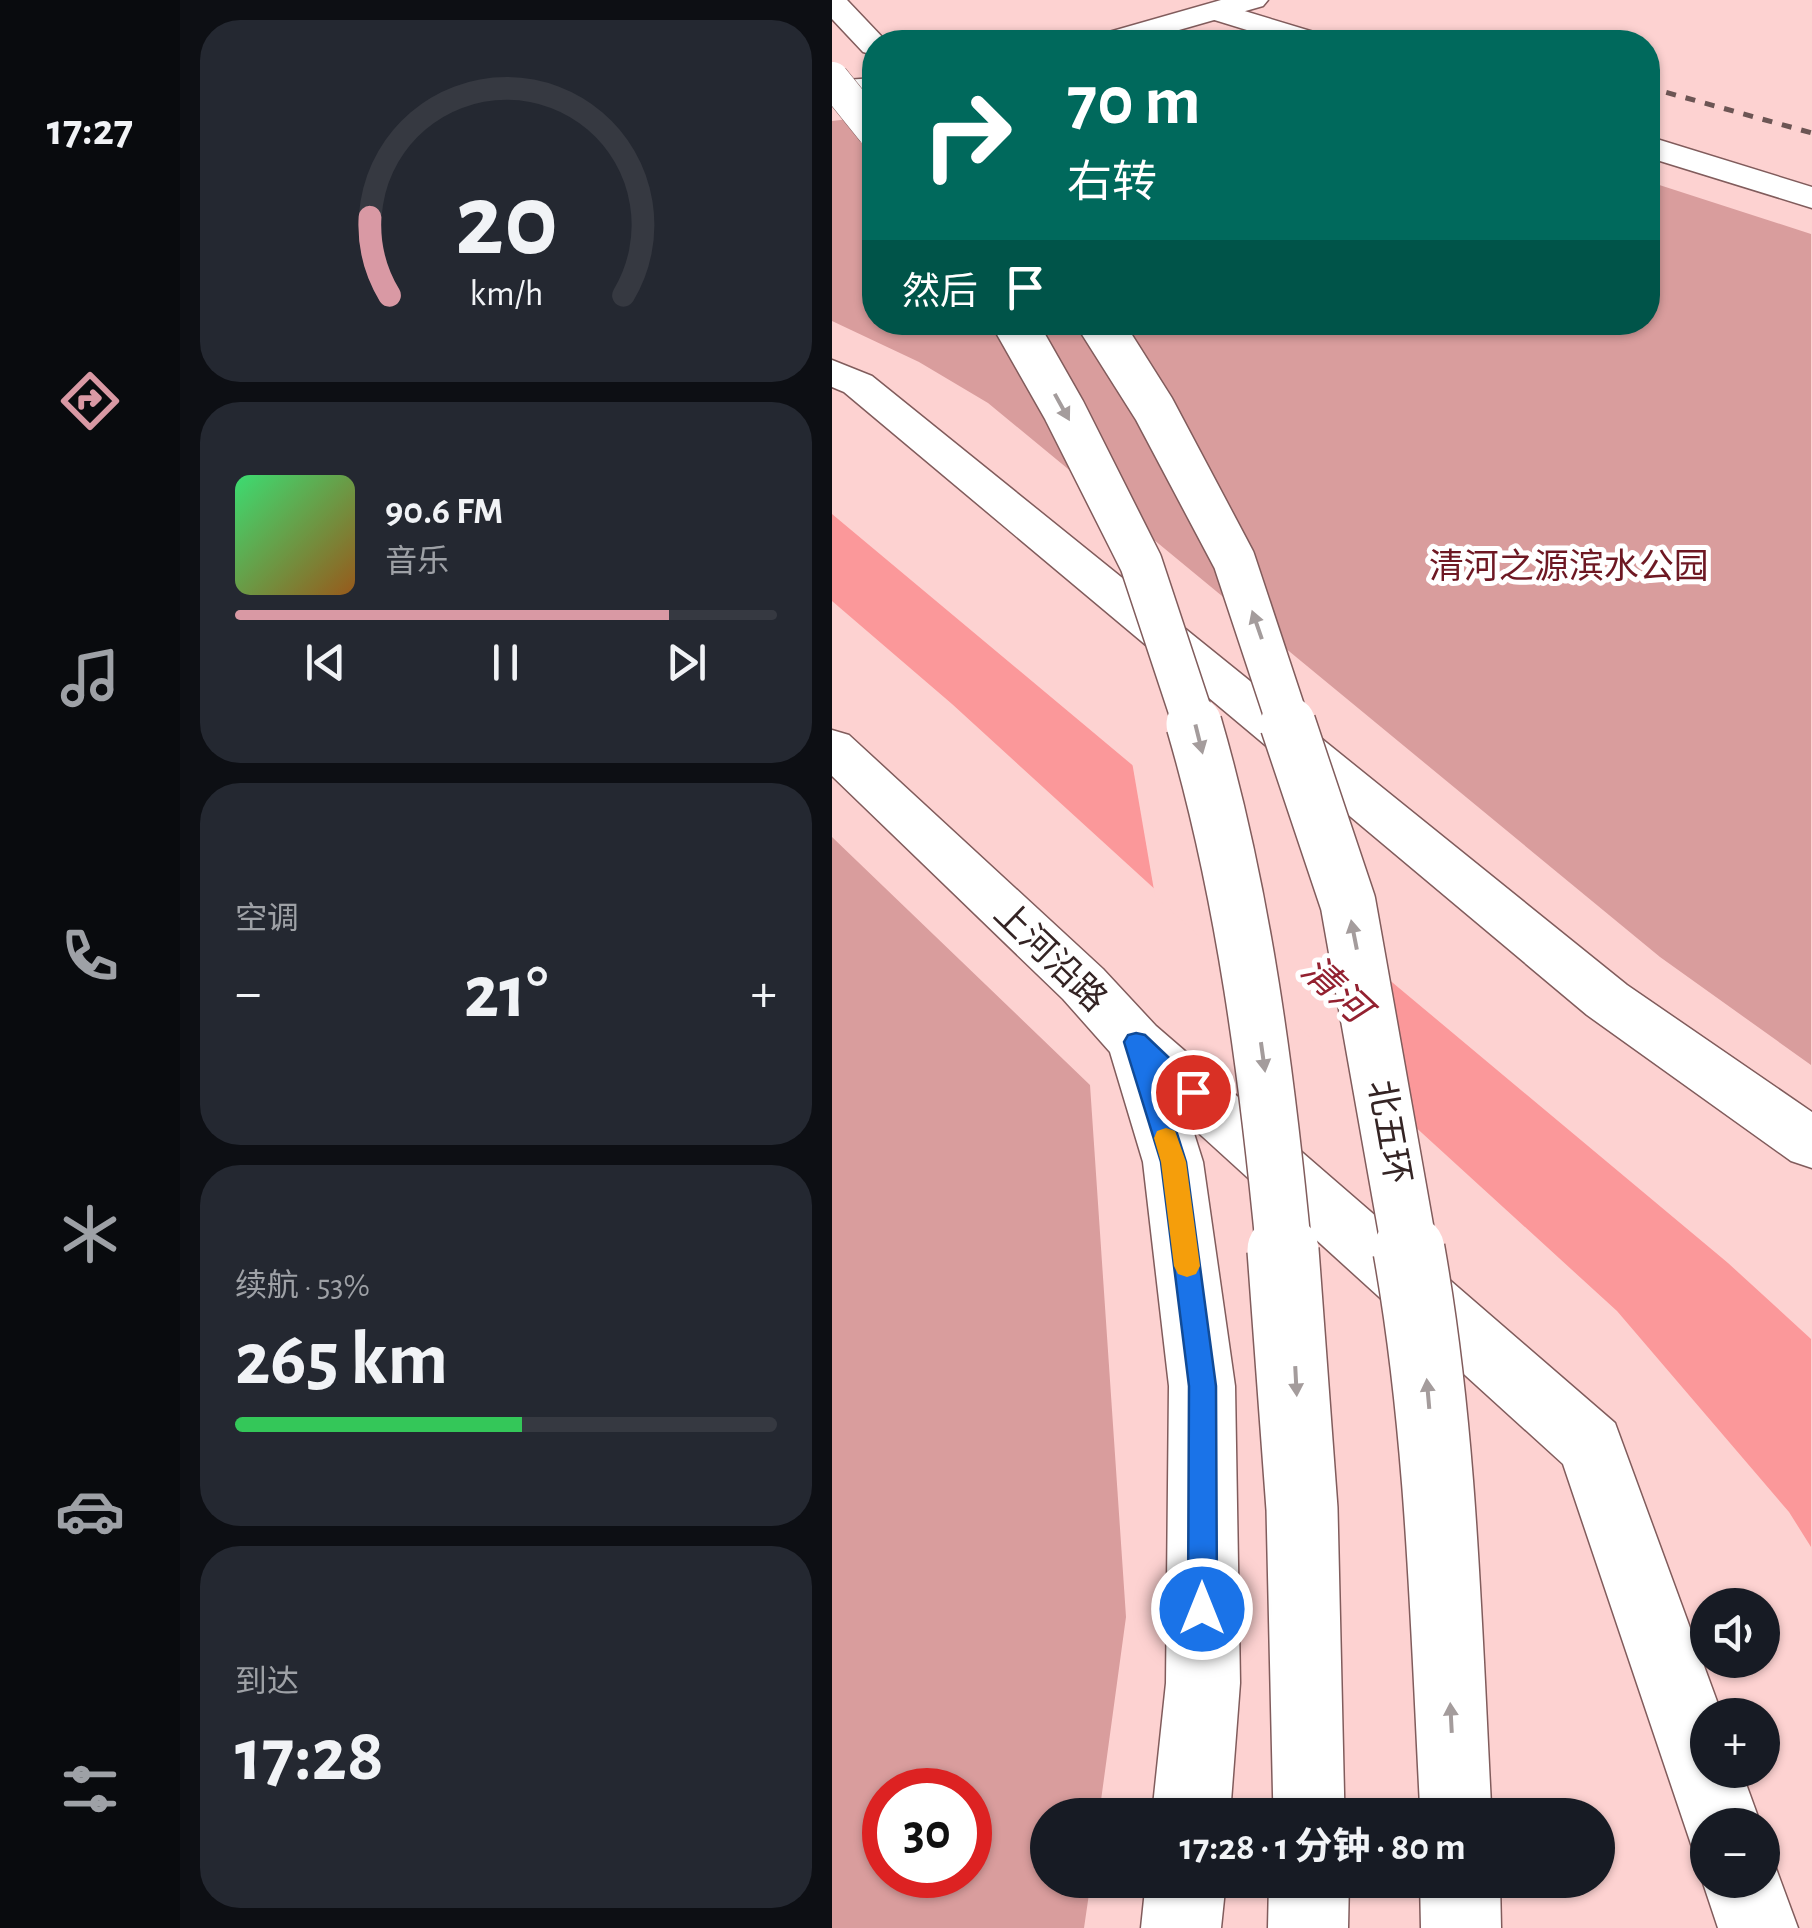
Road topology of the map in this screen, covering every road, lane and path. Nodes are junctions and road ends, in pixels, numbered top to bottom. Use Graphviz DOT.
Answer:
graph roads {
  1 [pos="1253,0"];
  2 [pos="832,1"];
  3 [pos="1218,12"];
  4 [pos="1151,30"];
  5 [pos="1277,30"];
  6 [pos="862,33"];
  7 [pos="832,79"];
  8 [pos="862,88"];
  9 [pos="832,92"];
  10 [pos="862,117"];
  11 [pos="1660,150"];
  12 [pos="1812,198"];
  13 [pos="1021,335"];
  14 [pos="1107,335"];
  15 [pos="832,372"];
  16 [pos="832,746"];
  17 [pos="1136,1042"];
  18 [pos="1812,1144"];
  19 [pos="1192,1798"];
  20 [pos="1309,1798"];
  21 [pos="1455,1798"];
  22 [pos="1716,1808"];
  23 [pos="1184,1898"];
  24 [pos="1309,1898"];
  25 [pos="1461,1898"];
  26 [pos="1748,1898"];
  27 [pos="1182,1928"];
  28 [pos="1308,1928"];
  29 [pos="1462,1928"];
  30 [pos="1758,1928"];
  1 -- 3 [label="main road"];
  2 -- 6 [label="main road"];
  3 -- 4 [label="main road"];
  3 -- 5 [label="main road"];
  7 -- 10 [label="main road, bridge"];
  8 -- 9 [label="main road"];
  11 -- 12 [label="main road"];
  13 -- 20 [label="main road, one-way, bridge"];
  21 -- 14 [label="main road, 北五环, one-way, bridge"];
  15 -- 18 [label="main road"];
  16 -- 17 [label="main road, 上河沿路"];
  17 -- 19 [label="main road, 上河沿路"];
  17 -- 22 [label="main road"];
  23 -- 27 [label="main road"];
  24 -- 28 [label="main road"];
  25 -- 29 [label="main road"];
  26 -- 30 [label="main road"];
}
